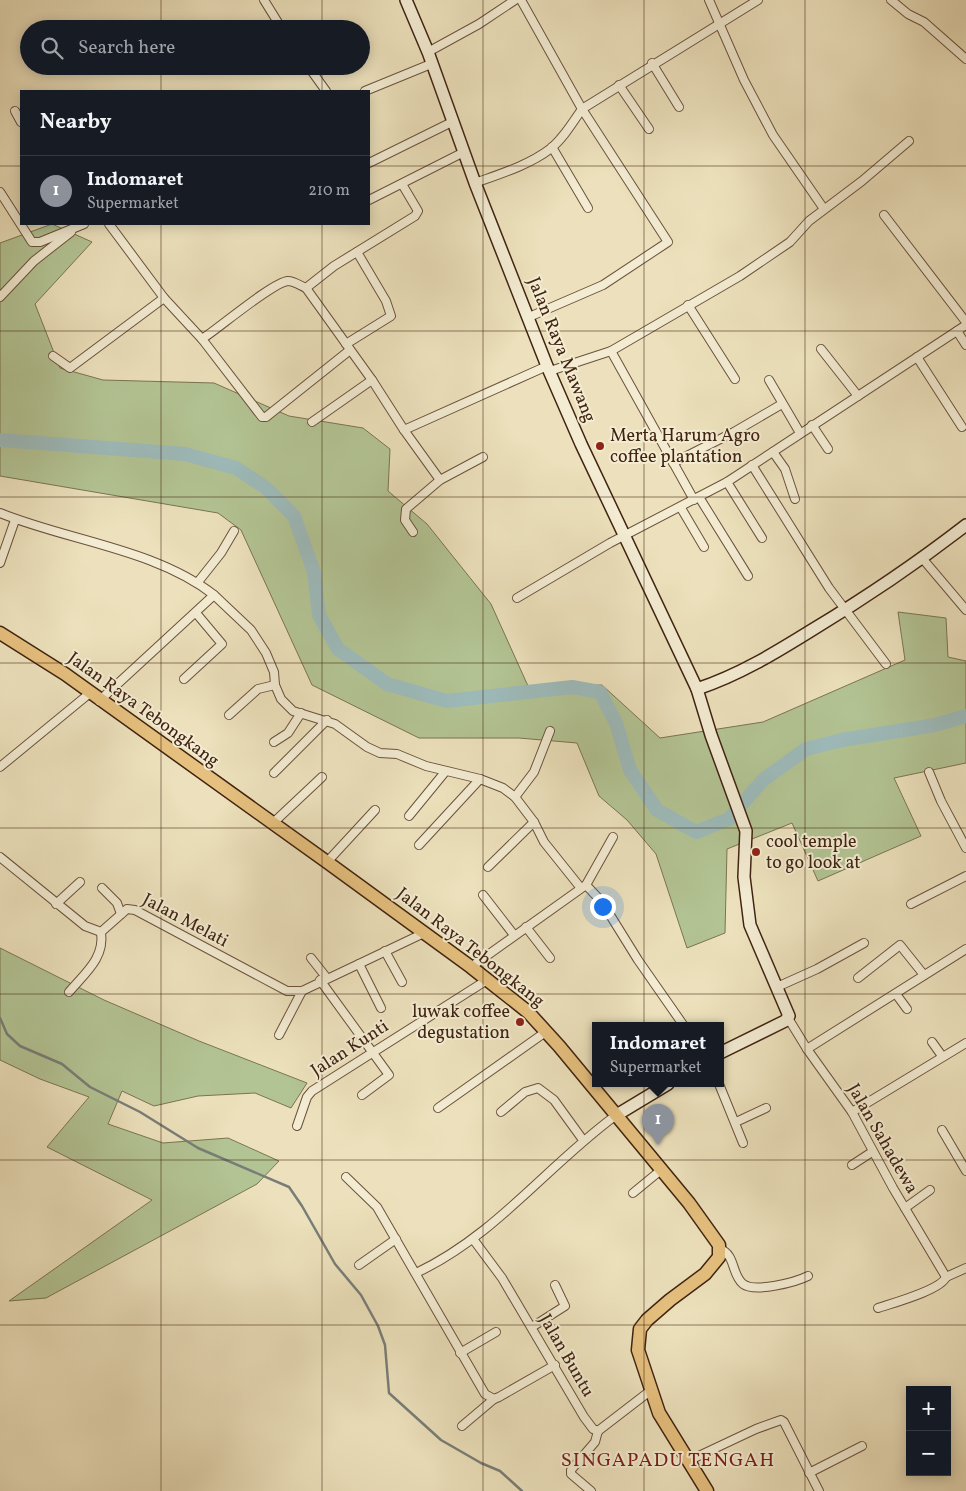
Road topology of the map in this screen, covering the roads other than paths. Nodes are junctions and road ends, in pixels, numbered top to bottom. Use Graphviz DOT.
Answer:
graph roads {
  1 [pos="264,0"];
  2 [pos="406,0"];
  3 [pos="514,0"];
  4 [pos="521,0"];
  5 [pos="709,0"];
  6 [pos="758,0"];
  7 [pos="891,0"];
  8 [pos="276,20"];
  9 [pos="719,23"];
  10 [pos="966,46"];
  11 [pos="958,51"];
  12 [pos="428,52"];
  13 [pos="966,59"];
  14 [pos="652,63"];
  15 [pos="431,64"];
  16 [pos="314,75"];
  17 [pos="619,85"];
  18 [pos="325,90"];
  19 [pos="367,90"];
  20 [pos="679,108"];
  21 [pos="582,109"];
  22 [pos="15,111"];
  23 [pos="20,120"];
  24 [pos="454,121"];
  25 [pos="649,129"];
  26 [pos="909,141"];
  27 [pos="552,147"];
  28 [pos="464,152"];
  29 [pos="370,163"];
  30 [pos="402,184"];
  31 [pos="475,184"];
  32 [pos="0,192"];
  33 [pos="370,200"];
  34 [pos="588,208"];
  35 [pos="824,209"];
  36 [pos="884,214"];
  37 [pos="20,223"];
  38 [pos="21,225"];
  39 [pos="110,225"];
  40 [pos="74,227"];
  41 [pos="357,252"];
  42 [pos="306,288"];
  43 [pos="0,297"];
  44 [pos="164,298"];
  45 [pos="688,305"];
  46 [pos="529,317"];
  47 [pos="966,323"];
  48 [pos="957,331"];
  49 [pos="202,339"];
  50 [pos="966,345"];
  51 [pos="348,347"];
  52 [pos="820,349"];
  53 [pos="610,350"];
  54 [pos="53,356"];
  55 [pos="918,357"];
  56 [pos="548,369"];
  57 [pos="735,379"];
  58 [pos="372,380"];
  59 [pos="769,380"];
  60 [pos="858,396"];
  61 [pos="782,404"];
  62 [pos="312,422"];
  63 [pos="812,425"];
  64 [pos="962,426"];
  65 [pos="404,430"];
  66 [pos="800,433"];
  67 [pos="828,449"];
  68 [pos="774,452"];
  69 [pos="483,457"];
  70 [pos="673,463"];
  71 [pos="752,465"];
  72 [pos="440,480"];
  73 [pos="727,482"];
  74 [pos="696,499"];
  75 [pos="795,499"];
  76 [pos="681,508"];
  77 [pos="0,513"];
  78 [pos="15,520"];
  79 [pos="966,525"];
  80 [pos="234,531"];
  81 [pos="413,532"];
  82 [pos="625,535"];
  83 [pos="762,538"];
  84 [pos="704,547"];
  85 [pos="922,558"];
  86 [pos="0,563"];
  87 [pos="748,576"];
  88 [pos="198,582"];
  89 [pos="214,595"];
  90 [pos="517,598"];
  91 [pos="845,610"];
  92 [pos="966,610"];
  93 [pos="196,613"];
  94 [pos="0,633"];
  95 [pos="886,664"];
  96 [pos="184,679"];
  97 [pos="275,685"];
  98 [pos="697,689"];
  99 [pos="94,697"];
  100 [pos="301,713"];
  101 [pos="229,715"];
  102 [pos="326,720"];
  103 [pos="550,731"];
  104 [pos="274,742"];
  105 [pos="0,767"];
  106 [pos="274,772"];
  107 [pos="445,772"];
  108 [pos="929,772"];
  109 [pos="322,777"];
  110 [pos="480,779"];
  111 [pos="516,797"];
  112 [pos="374,810"];
  113 [pos="409,816"];
  114 [pos="534,822"];
  115 [pos="272,824"];
  116 [pos="613,837"];
  117 [pos="419,845"];
  118 [pos="966,848"];
  119 [pos="0,857"];
  120 [pos="327,862"];
  121 [pos="488,867"];
  122 [pos="966,876"];
  123 [pos="80,882"];
  124 [pos="583,886"];
  125 [pos="102,888"];
  126 [pos="483,895"];
  127 [pos="56,904"];
  128 [pos="911,904"];
  129 [pos="121,914"];
  130 [pos="526,927"];
  131 [pos="101,932"];
  132 [pos="424,933"];
  133 [pos="514,935"];
  134 [pos="864,943"];
  135 [pos="966,949"];
  136 [pos="384,951"];
  137 [pos="311,958"];
  138 [pos="550,958"];
  139 [pos="359,964"];
  140 [pos="471,967"];
  141 [pos="924,975"];
  142 [pos="858,978"];
  143 [pos="323,979"];
  144 [pos="487,980"];
  145 [pos="402,982"];
  146 [pos="777,987"];
  147 [pos="302,991"];
  148 [pos="69,992"];
  149 [pos="896,994"];
  150 [pos="382,1008"];
  151 [pos="907,1009"];
  152 [pos="788,1018"];
  153 [pos="681,1022"];
  154 [pos="547,1031"];
  155 [pos="279,1035"];
  156 [pos="932,1042"];
  157 [pos="965,1045"];
  158 [pos="807,1049"];
  159 [pos="373,1051"];
  160 [pos="724,1051"];
  161 [pos="942,1056"];
  162 [pos="592,1086"];
  163 [pos="592,1087"];
  164 [pos="663,1087"];
  165 [pos="720,1087"];
  166 [pos="362,1095"];
  167 [pos="438,1108"];
  168 [pos="766,1108"];
  169 [pos="501,1112"];
  170 [pos="852,1112"];
  171 [pos="616,1116"];
  172 [pos="736,1122"];
  173 [pos="296,1126"];
  174 [pos="942,1130"];
  175 [pos="583,1140"];
  176 [pos="744,1143"];
  177 [pos="872,1152"];
  178 [pos="852,1165"];
  179 [pos="661,1170"];
  180 [pos="966,1171"];
  181 [pos="346,1177"];
  182 [pos="930,1190"];
  183 [pos="633,1193"];
  184 [pos="905,1208"];
  185 [pos="396,1239"];
  186 [pos="473,1239"];
  187 [pos="720,1249"];
  188 [pos="359,1265"];
  189 [pos="966,1268"];
  190 [pos="416,1272"];
  191 [pos="808,1276"];
  192 [pos="946,1276"];
  193 [pos="555,1285"];
  194 [pos="878,1308"];
  195 [pos="532,1327"];
  196 [pos="496,1332"];
  197 [pos="460,1352"];
  198 [pos="555,1365"];
  199 [pos="650,1391"];
  200 [pos="494,1399"];
  201 [pos="462,1426"];
  202 [pos="598,1431"];
  203 [pos="862,1446"];
  204 [pos="688,1462"];
  205 [pos="809,1473"];
  206 [pos="591,1491"];
  207 [pos="707,1491"];
  208 [pos="819,1491"];
  1 -- 8 [label="street"];
  2 -- 12 [label="main road, Jalan Raya Mawang"];
  3 -- 12 [label="street"];
  4 -- 21 [label="street"];
  5 -- 9 [label="street"];
  6 -- 9 [label="street"];
  7 -- 11 [label="street"];
  9 -- 14 [label="street"];
  9 -- 35 [label="street"];
  10 -- 11 [label="street"];
  11 -- 13 [label="street"];
  12 -- 15 [label="main road, Jalan Raya Mawang"];
  14 -- 17 [label="street"];
  14 -- 20 [label="street"];
  15 -- 19 [label="street"];
  15 -- 24 [label="main road, Jalan Raya Mawang"];
  16 -- 18 [label="street"];
  17 -- 21 [label="street"];
  17 -- 25 [label="street"];
  21 -- 27 [label="street"];
  21 -- 46 [label="street"];
  22 -- 23 [label="street"];
  24 -- 28 [label="main road, Jalan Raya Mawang"];
  24 -- 29 [label="street"];
  26 -- 35 [label="street"];
  27 -- 31 [label="street"];
  27 -- 34 [label="street"];
  28 -- 30 [label="street"];
  28 -- 31 [label="main road, Jalan Raya Mawang"];
  30 -- 33 [label="street"];
  30 -- 41 [label="street"];
  31 -- 46 [label="main road, Jalan Raya Mawang"];
  32 -- 37 [label="street"];
  35 -- 45 [label="street"];
  36 -- 47 [label="street"];
  38 -- 40 [label="street"];
  39 -- 44 [label="street"];
  40 -- 43 [label="street"];
  41 -- 42 [label="street"];
  41 -- 51 [label="street"];
  42 -- 49 [label="street"];
  42 -- 51 [label="street"];
  44 -- 49 [label="street"];
  44 -- 54 [label="street"];
  45 -- 53 [label="street"];
  45 -- 57 [label="street"];
  46 -- 56 [label="main road, Jalan Raya Mawang"];
  47 -- 48 [label="street"];
  48 -- 50 [label="street"];
  48 -- 55 [label="street"];
  49 -- 51 [label="street"];
  51 -- 58 [label="street"];
  52 -- 60 [label="street"];
  53 -- 56 [label="street"];
  53 -- 70 [label="street"];
  55 -- 60 [label="street"];
  55 -- 64 [label="street"];
  56 -- 65 [label="street"];
  56 -- 82 [label="main road, Jalan Raya Mawang"];
  58 -- 62 [label="street"];
  58 -- 65 [label="street"];
  59 -- 61 [label="street"];
  60 -- 63 [label="street"];
  61 -- 66 [label="street"];
  61 -- 70 [label="street"];
  63 -- 66 [label="street"];
  63 -- 67 [label="street"];
  65 -- 72 [label="street"];
  66 -- 68 [label="street"];
  68 -- 71 [label="street"];
  68 -- 75 [label="street"];
  69 -- 72 [label="street"];
  70 -- 74 [label="street"];
  71 -- 73 [label="street"];
  71 -- 91 [label="street"];
  72 -- 81 [label="street"];
  73 -- 74 [label="street"];
  73 -- 83 [label="street"];
  74 -- 76 [label="street"];
  74 -- 87 [label="street"];
  76 -- 82 [label="street"];
  76 -- 84 [label="street"];
  77 -- 78 [label="street"];
  78 -- 86 [label="street"];
  78 -- 88 [label="street"];
  79 -- 85 [label="main road"];
  80 -- 88 [label="street"];
  82 -- 90 [label="street"];
  82 -- 98 [label="main road, Jalan Raya Mawang"];
  85 -- 91 [label="main road"];
  85 -- 92 [label="street"];
  88 -- 89 [label="street"];
  89 -- 93 [label="street"];
  89 -- 97 [label="street"];
  91 -- 95 [label="street"];
  91 -- 98 [label="main road"];
  93 -- 96 [label="street"];
  93 -- 99 [label="street"];
  94 -- 99 [label="main road, Jalan Raya Tebongkang"];
  97 -- 100 [label="street"];
  97 -- 101 [label="street"];
  98 -- 146 [label="main road, Jalan Raya Mawang"];
  99 -- 105 [label="street"];
  99 -- 115 [label="main road, Jalan Raya Tebongkang"];
  100 -- 102 [label="street"];
  100 -- 104 [label="street"];
  102 -- 106 [label="street"];
  102 -- 107 [label="street"];
  103 -- 111 [label="street"];
  107 -- 110 [label="street"];
  107 -- 113 [label="street"];
  108 -- 118 [label="street"];
  109 -- 115 [label="street"];
  110 -- 111 [label="street"];
  110 -- 117 [label="street"];
  111 -- 114 [label="street"];
  112 -- 120 [label="street"];
  114 -- 121 [label="street"];
  114 -- 124 [label="street"];
  115 -- 120 [label="main road, Jalan Raya Tebongkang"];
  116 -- 124 [label="street"];
  119 -- 127 [label="street"];
  120 -- 132 [label="main road, Jalan Raya Tebongkang"];
  122 -- 128 [label="street"];
  123 -- 127 [label="street"];
  124 -- 130 [label="street"];
  124 -- 153 [label="street"];
  125 -- 129 [label="street"];
  126 -- 133 [label="street"];
  127 -- 131 [label="street"];
  129 -- 131 [label="street, Jalan Melati"];
  129 -- 147 [label="street, Jalan Melati"];
  130 -- 133 [label="street"];
  130 -- 138 [label="street"];
  131 -- 148 [label="street"];
  132 -- 136 [label="street"];
  132 -- 140 [label="main road, Jalan Raya Tebongkang"];
  133 -- 140 [label="street"];
  134 -- 146 [label="street"];
  135 -- 141 [label="street"];
  136 -- 139 [label="street"];
  136 -- 145 [label="street"];
  137 -- 143 [label="street"];
  139 -- 143 [label="street"];
  139 -- 150 [label="street"];
  140 -- 144 [label="main road, Jalan Raya Tebongkang"];
  141 -- 142 [label="street"];
  141 -- 149 [label="street"];
  143 -- 147 [label="street"];
  143 -- 159 [label="street"];
  144 -- 154 [label="main road, Jalan Raya Tebongkang"];
  144 -- 159 [label="street, Jalan Kunti"];
  146 -- 152 [label="main road, Jalan Raya Mawang"];
  147 -- 155 [label="street"];
  149 -- 151 [label="street"];
  149 -- 158 [label="street"];
  152 -- 158 [label="street, Jalan Sahadewa"];
  152 -- 160 [label="main road"];
  154 -- 162 [label="main road, Jalan Raya Tebongkang"];
  154 -- 167 [label="street"];
  156 -- 161 [label="street"];
  157 -- 161 [label="street"];
  158 -- 170 [label="street, Jalan Sahadewa"];
  159 -- 166 [label="street"];
  159 -- 173 [label="street, Jalan Kunti"];
  161 -- 170 [label="street"];
  163 -- 171 [label="main road, Jalan Raya Tebongkang"];
  164 -- 171 [label="main road"];
  165 -- 172 [label="street"];
  168 -- 172 [label="street"];
  169 -- 175 [label="street"];
  170 -- 177 [label="street, Jalan Sahadewa"];
  171 -- 175 [label="street"];
  171 -- 179 [label="main road, Jalan Raya Tebongkang"];
  172 -- 176 [label="street"];
  174 -- 180 [label="street"];
  175 -- 186 [label="street"];
  177 -- 178 [label="street"];
  177 -- 184 [label="street, Jalan Sahadewa"];
  179 -- 183 [label="street"];
  179 -- 187 [label="main road, Jalan Raya Tebongkang"];
  181 -- 185 [label="street"];
  182 -- 184 [label="street"];
  184 -- 192 [label="street, Jalan Sahadewa"];
  185 -- 188 [label="street"];
  185 -- 190 [label="street"];
  186 -- 190 [label="street"];
  186 -- 195 [label="street, Jalan Buntu"];
  187 -- 191 [label="street"];
  187 -- 199 [label="main road"];
  189 -- 192 [label="street"];
  190 -- 197 [label="street"];
  192 -- 194 [label="street"];
  193 -- 195 [label="street"];
  195 -- 198 [label="street, Jalan Buntu"];
  196 -- 197 [label="street"];
  197 -- 200 [label="street"];
  198 -- 200 [label="street"];
  198 -- 202 [label="street, Jalan Buntu"];
  199 -- 202 [label="street"];
  199 -- 204 [label="main road"];
  200 -- 201 [label="street"];
  202 -- 206 [label="street"];
  203 -- 205 [label="street"];
  204 -- 205 [label="street"];
  204 -- 207 [label="main road"];
  205 -- 208 [label="street"];
}
